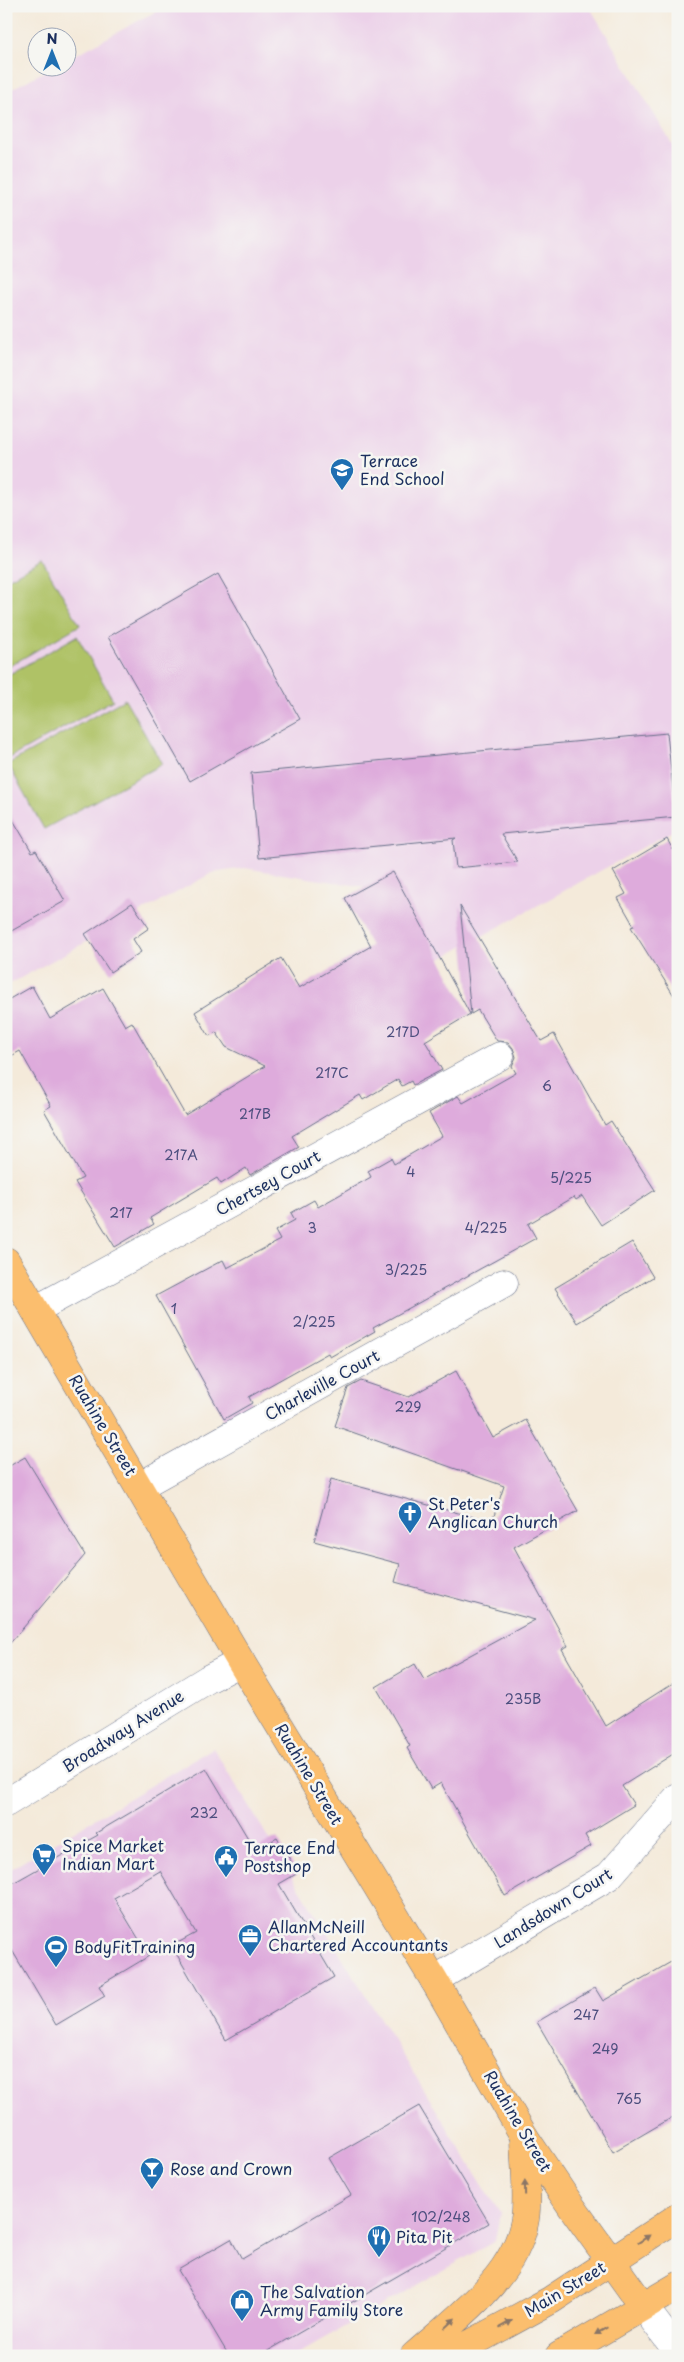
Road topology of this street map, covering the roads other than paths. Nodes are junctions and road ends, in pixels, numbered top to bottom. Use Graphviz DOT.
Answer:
graph roads {
  1 [pos="500,1056"];
  2 [pos="6,1261"];
  3 [pos="504,1283"];
  4 [pos="35,1310"];
  5 [pos="140,1486"];
  6 [pos="241,1662"];
  7 [pos="678,1797"];
  8 [pos="6,1803"];
  9 [pos="434,1980"];
  10 [pos="524,2136"];
  11 [pos="678,2217"];
  12 [pos="611,2261"];
  13 [pos="678,2286"];
  14 [pos="644,2306"];
  15 [pos="678,2352"];
  16 [pos="414,2356"];
  17 [pos="448,2356"];
  18 [pos="559,2356"];
  1 -- 4 [label="street, Chertsey Court"];
  2 -- 4 [label="main road, Ruahine Street"];
  3 -- 5 [label="street, Charleville Court"];
  4 -- 5 [label="main road, Ruahine Street"];
  5 -- 6 [label="main road, Ruahine Street"];
  6 -- 8 [label="street, Broadway Avenue"];
  6 -- 9 [label="main road, Ruahine Street"];
  7 -- 9 [label="street, Landsdown Court"];
  9 -- 10 [label="main road, Ruahine Street"];
  10 -- 12 [label="main road, Ruahine Street"];
  16 -- 10 [label="main road, one-way"];
  12 -- 11 [label="main road, Main Street, one-way"];
  12 -- 14 [label="main road, Ruahine Street"];
  17 -- 12 [label="main road, Main Street, one-way"];
  13 -- 14 [label="main road"];
  14 -- 15 [label="street, Ruahine Street"];
  14 -- 18 [label="main road, one-way"];
}
